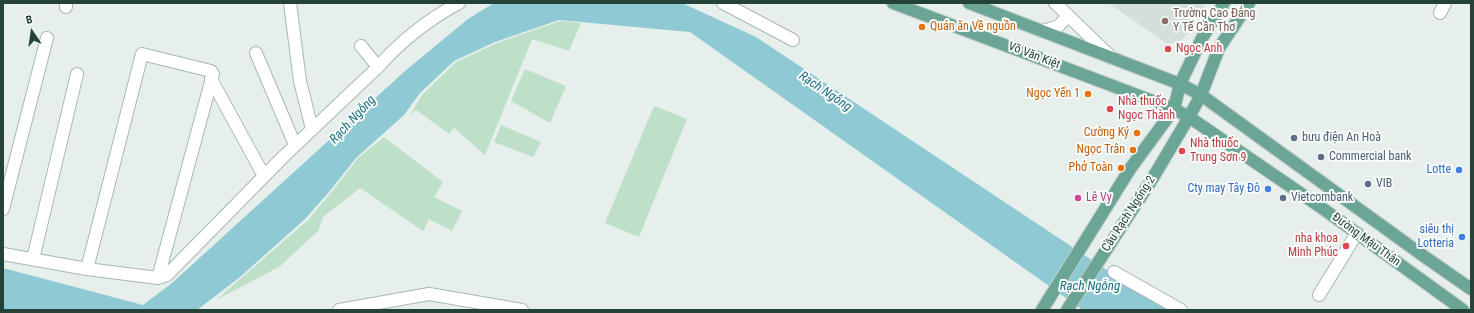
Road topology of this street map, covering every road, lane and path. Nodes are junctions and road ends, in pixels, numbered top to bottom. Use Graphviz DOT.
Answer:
graph roads {
  1 [pos="290,3"];
  2 [pos="459,3"];
  3 [pos="723,3"];
  4 [pos="894,3"];
  5 [pos="969,3"];
  6 [pos="1055,3"];
  7 [pos="1224,3"];
  8 [pos="1249,3"];
  9 [pos="440,8"];
  10 [pos="1067,15"];
  11 [pos="1041,31"];
  12 [pos="47,38"];
  13 [pos="793,40"];
  14 [pos="361,46"];
  15 [pos="256,53"];
  16 [pos="1112,58"];
  17 [pos="378,67"];
  18 [pos="76,74"];
  19 [pos="212,79"];
  20 [pos="1180,84"];
  21 [pos="1201,95"];
  22 [pos="1174,108"];
  23 [pos="1189,117"];
  24 [pos="312,129"];
  25 [pos="295,145"];
  26 [pos="264,176"];
  27 [pos="3,209"];
  28 [pos="1357,233"];
  29 [pos="3,254"];
  30 [pos="1425,257"];
  31 [pos="33,259"];
  32 [pos="87,269"];
  33 [pos="1114,272"];
  34 [pos="1413,274"];
  35 [pos="158,278"];
  36 [pos="1471,289"];
  37 [pos="1319,295"];
  38 [pos="339,310"];
  39 [pos="522,310"];
  40 [pos="1042,310"];
  41 [pos="1067,310"];
  42 [pos="1181,310"];
  43 [pos="1463,310"];
  1 -- 24 [label="street"];
  2 -- 9 [label="street"];
  3 -- 13 [label="street"];
  4 -- 22 [label="main road, Võ Văn Kiệt"];
  5 -- 11 [label="main road"];
  6 -- 10 [label="street"];
  7 -- 20 [label="main road"];
  8 -- 21 [label="main road, Cầu Rạch Ngổng 2"];
  9 -- 17 [label="street"];
  10 -- 11 [label="street"];
  10 -- 16 [label="street"];
  11 -- 16 [label="main road"];
  12 -- 27 [label="street"];
  14 -- 17 [label="street"];
  15 -- 25 [label="street"];
  16 -- 20 [label="main road"];
  17 -- 24 [label="street"];
  18 -- 31 [label="street"];
  19 -- 26 [label="street"];
  19 -- 32 [label="street"];
  19 -- 35 [label="street"];
  20 -- 21 [label="main road, Đường Mậu Thân"];
  20 -- 22 [label="main road"];
  21 -- 23 [label="main road, Cầu Rạch Ngổng 2"];
  21 -- 30 [label="main road, Đường Mậu Thân"];
  22 -- 23 [label="main road, Võ Văn Kiệt"];
  22 -- 40 [label="main road, Cầu Rạch Ngổng 2"];
  23 -- 28 [label="main road, Đường Mậu Thân"];
  23 -- 41 [label="main road, Cầu Rạch Ngổng 2"];
  24 -- 25 [label="street"];
  25 -- 26 [label="street"];
  26 -- 35 [label="street"];
  28 -- 34 [label="main road, Đường Mậu Thân"];
  28 -- 37 [label="street"];
  29 -- 31 [label="street"];
  30 -- 34 [label="main road"];
  30 -- 36 [label="main road, Đường Mậu Thân"];
  31 -- 32 [label="street"];
  32 -- 35 [label="street"];
  33 -- 42 [label="street"];
  34 -- 43 [label="main road, Đường Mậu Thân"];
  38 -- 39 [label="street"];
}
